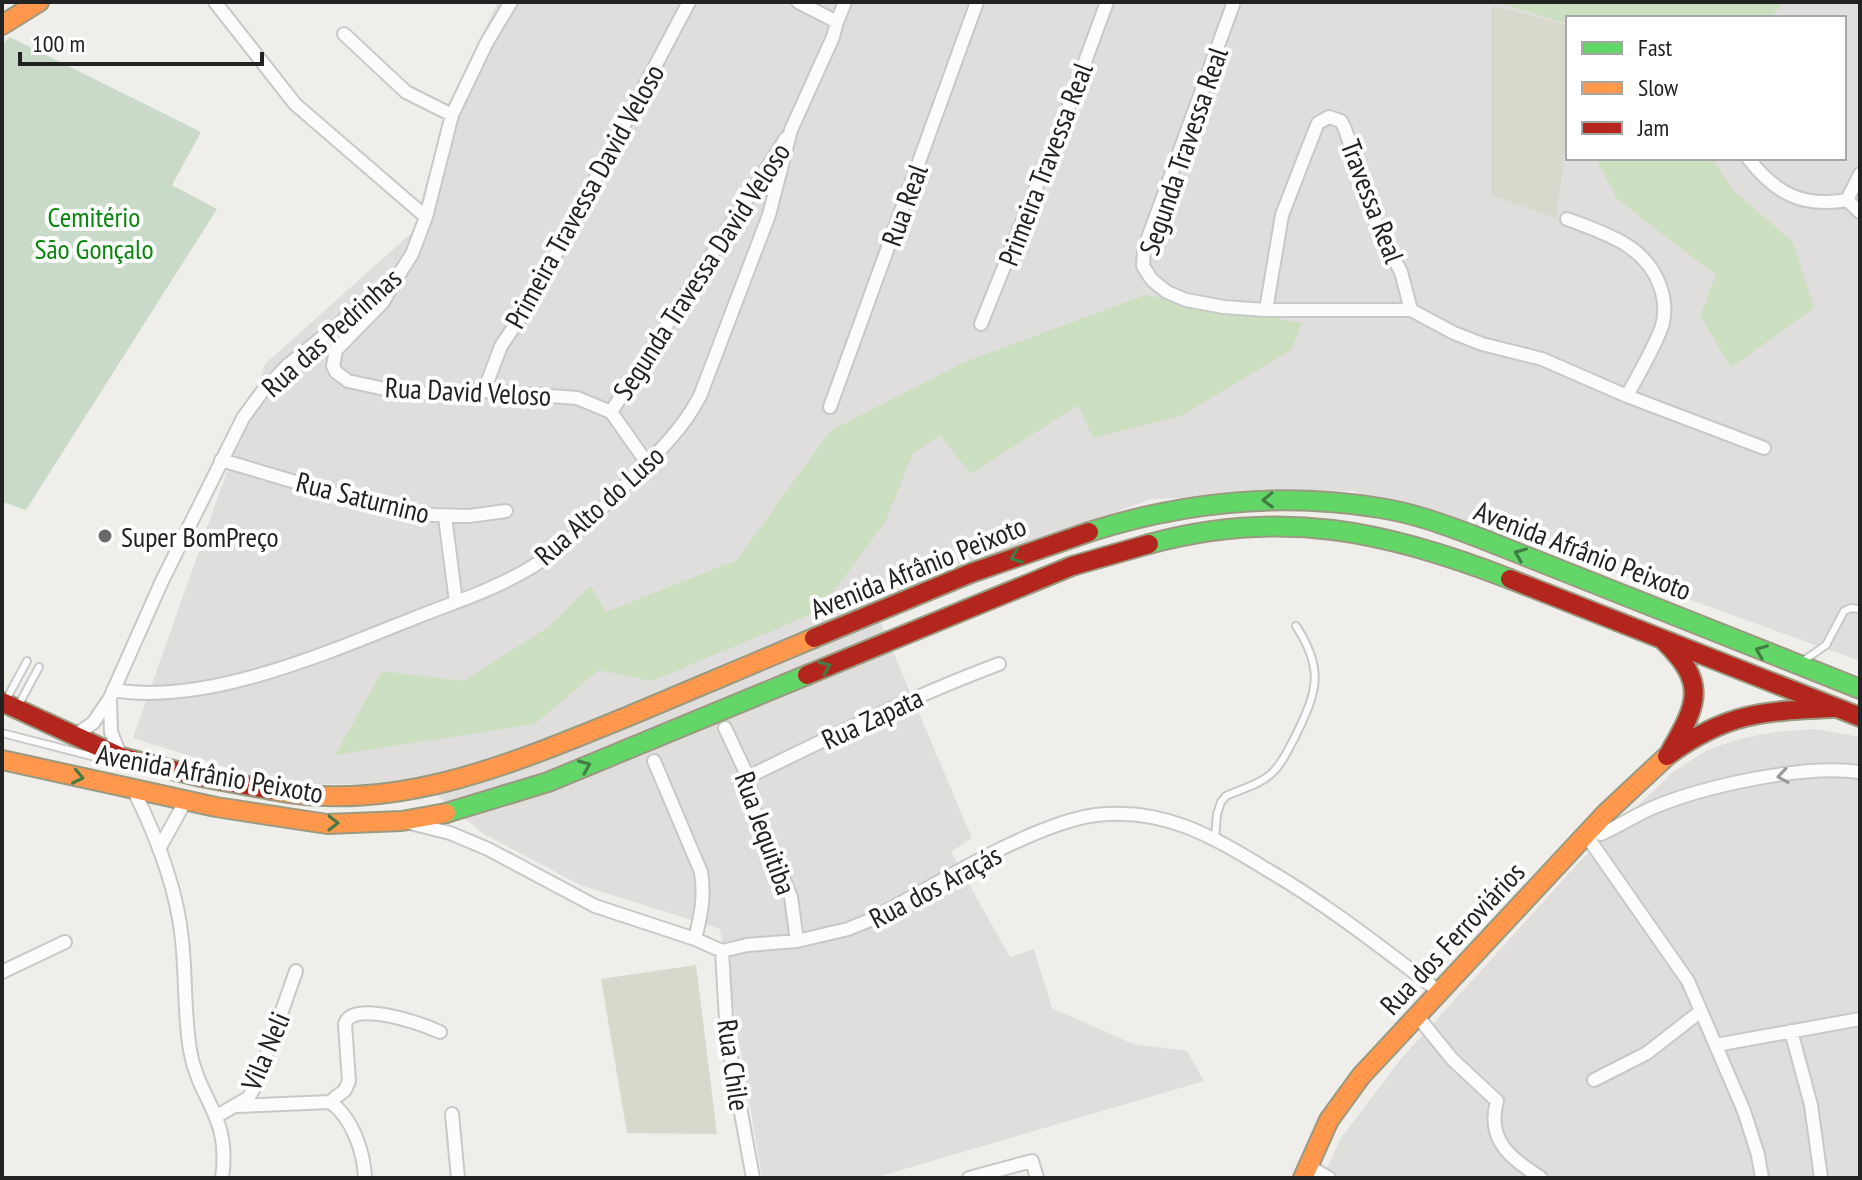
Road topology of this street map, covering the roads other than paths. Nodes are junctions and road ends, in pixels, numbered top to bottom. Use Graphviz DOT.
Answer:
graph roads {
  1 [pos="39,2"];
  2 [pos="215,2"];
  3 [pos="511,2"];
  4 [pos="689,2"];
  5 [pos="798,2"];
  6 [pos="845,2"];
  7 [pos="977,2"];
  8 [pos="1107,2"];
  9 [pos="1234,2"];
  10 [pos="837,22"];
  11 [pos="2,25"];
  12 [pos="344,34"];
  13 [pos="452,115"];
  14 [pos="791,130"];
  15 [pos="1750,160"];
  16 [pos="1860,174"];
  17 [pos="1847,200"];
  18 [pos="1860,212"];
  19 [pos="426,217"];
  20 [pos="1567,219"];
  21 [pos="398,276"];
  22 [pos="1266,310"];
  23 [pos="1411,310"];
  24 [pos="981,324"];
  25 [pos="484,391"];
  26 [pos="1627,396"];
  27 [pos="830,407"];
  28 [pos="611,412"];
  29 [pos="1764,448"];
  30 [pos="221,460"];
  31 [pos="647,463"];
  32 [pos="506,511"];
  33 [pos="445,517"];
  34 [pos="456,602"];
  35 [pos="1860,609"];
  36 [pos="1296,626"];
  37 [pos="1664,641"];
  38 [pos="27,661"];
  39 [pos="999,664"];
  40 [pos="1796,665"];
  41 [pos="39,667"];
  42 [pos="1860,689"];
  43 [pos="112,694"];
  44 [pos="7,705"];
  45 [pos="1838,708"];
  46 [pos="1860,717"];
  47 [pos="725,728"];
  48 [pos="2,733"];
  49 [pos="74,736"];
  50 [pos="1668,755"];
  51 [pos="121,757"];
  52 [pos="654,761"];
  53 [pos="5,763"];
  54 [pos="162,768"];
  55 [pos="1860,772"];
  56 [pos="748,777"];
  57 [pos="133,788"];
  58 [pos="186,800"];
  59 [pos="402,821"];
  60 [pos="1588,833"];
  61 [pos="1215,838"];
  62 [pos="159,849"];
  63 [pos="695,939"];
  64 [pos="797,941"];
  65 [pos="65,942"];
  66 [pos="722,951"];
  67 [pos="296,971"];
  68 [pos="2,972"];
  69 [pos="1440,992"];
  70 [pos="1701,1011"];
  71 [pos="1418,1017"];
  72 [pos="1860,1019"];
  73 [pos="1791,1031"];
  74 [pos="440,1032"];
  75 [pos="1716,1045"];
  76 [pos="1594,1080"];
  77 [pos="330,1102"];
  78 [pos="237,1107"];
  79 [pos="452,1114"];
  80 [pos="217,1116"];
  81 [pos="1306,1172"];
  82 [pos="1532,1175"];
  83 [pos="222,1178"];
  84 [pos="365,1178"];
  85 [pos="458,1178"];
  86 [pos="753,1178"];
  87 [pos="969,1178"];
  88 [pos="1037,1178"];
  89 [pos="1329,1178"];
  90 [pos="1762,1178"];
  91 [pos="1821,1178"];
  1 -- 11 [label="main road"];
  2 -- 19 [label="street"];
  3 -- 13 [label="street, Rua das Pedrinhas"];
  4 -- 25 [label="street, Primeira Travessa David Veloso"];
  5 -- 10 [label="street"];
  6 -- 10 [label="street"];
  7 -- 27 [label="street, Rua Real"];
  8 -- 24 [label="street, Primeira Travessa Real"];
  9 -- 22 [label="street, Segunda Travessa Real"];
  10 -- 14 [label="street, Rua Alto do Luso"];
  12 -- 13 [label="street"];
  13 -- 19 [label="street, Rua das Pedrinhas"];
  14 -- 28 [label="street, Segunda Travessa David Veloso"];
  14 -- 31 [label="street, Rua Alto do Luso"];
  15 -- 17 [label="street"];
  16 -- 17 [label="street"];
  17 -- 18 [label="street"];
  19 -- 21 [label="street, Rua das Pedrinhas"];
  20 -- 26 [label="street"];
  21 -- 25 [label="street, Rua David Veloso"];
  21 -- 30 [label="street, Rua das Pedrinhas"];
  22 -- 23 [label="street, Segunda Travessa Real"];
  22 -- 23 [label="street, Travessa Real"];
  23 -- 26 [label="street, Segunda Travessa Real"];
  25 -- 28 [label="street, Rua David Veloso"];
  26 -- 29 [label="street, Segunda Travessa Real"];
  28 -- 31 [label="street"];
  30 -- 33 [label="street, Rua Saturnino"];
  30 -- 43 [label="street, Rua das Pedrinhas"];
  31 -- 34 [label="street, Rua Alto do Luso"];
  32 -- 33 [label="street, Rua Saturnino"];
  33 -- 34 [label="street"];
  34 -- 43 [label="street, Rua Alto do Luso"];
  35 -- 40 [label="lane"];
  36 -- 61 [label="lane"];
  37 -- 45 [label="main road, Avenida Afrânio Peixoto"];
  37 -- 50 [label="main road, Rua dos Ferroviários"];
  59 -- 37 [label="main road, Avenida Afrânio Peixoto, one-way"];
  38 -- 44 [label="lane"];
  39 -- 56 [label="street, Rua Zapata"];
  40 -- 42 [label="main road, Avenida Afrânio Peixoto"];
  40 -- 54 [label="main road, Avenida Afrânio Peixoto, one-way"];
  41 -- 44 [label="lane"];
  43 -- 49 [label="street, Rua das Pedrinhas"];
  43 -- 51 [label="street, Rua das Pedrinhas"];
  44 -- 49 [label="main road, Avenida Afrânio Peixoto"];
  45 -- 46 [label="main road, Avenida Afrânio Peixoto"];
  45 -- 50 [label="main road, Rua dos Ferroviários"];
  47 -- 56 [label="street, Rua Jequitiba"];
  48 -- 54 [label="lane"];
  49 -- 51 [label="main road, Avenida Afrânio Peixoto"];
  50 -- 60 [label="main road, Rua dos Ferroviários"];
  51 -- 54 [label="main road, Avenida Afrânio Peixoto"];
  52 -- 63 [label="street"];
  53 -- 57 [label="main road, Avenida Afrânio Peixoto, one-way"];
  55 -- 60 [label="street, one-way"];
  56 -- 64 [label="street, Rua Jequitiba"];
  57 -- 58 [label="main road, Avenida Afrânio Peixoto"];
  57 -- 62 [label="street"];
  58 -- 59 [label="main road, Avenida Afrânio Peixoto, one-way"];
  58 -- 62 [label="street"];
  59 -- 63 [label="street"];
  60 -- 69 [label="main road, Rua dos Ferroviários"];
  60 -- 70 [label="street"];
  61 -- 64 [label="street, Rua dos Araçás"];
  61 -- 69 [label="street, Rua dos Araçás"];
  62 -- 80 [label="street"];
  63 -- 66 [label="street"];
  64 -- 66 [label="street, Rua dos Araçás"];
  65 -- 68 [label="street"];
  66 -- 86 [label="street, Rua Chile"];
  67 -- 78 [label="street, Vila Neli"];
  69 -- 71 [label="main road, Rua dos Ferroviários"];
  70 -- 75 [label="street"];
  70 -- 76 [label="street"];
  71 -- 81 [label="main road, Rua dos Ferroviários"];
  71 -- 82 [label="street"];
  72 -- 73 [label="street"];
  73 -- 75 [label="street"];
  73 -- 91 [label="street"];
  74 -- 77 [label="street"];
  75 -- 90 [label="street"];
  77 -- 78 [label="street"];
  77 -- 84 [label="street"];
  78 -- 80 [label="street, Vila Neli"];
  79 -- 85 [label="street"];
  80 -- 83 [label="street"];
  81 -- 89 [label="street"];
  87 -- 88 [label="street"];
}
